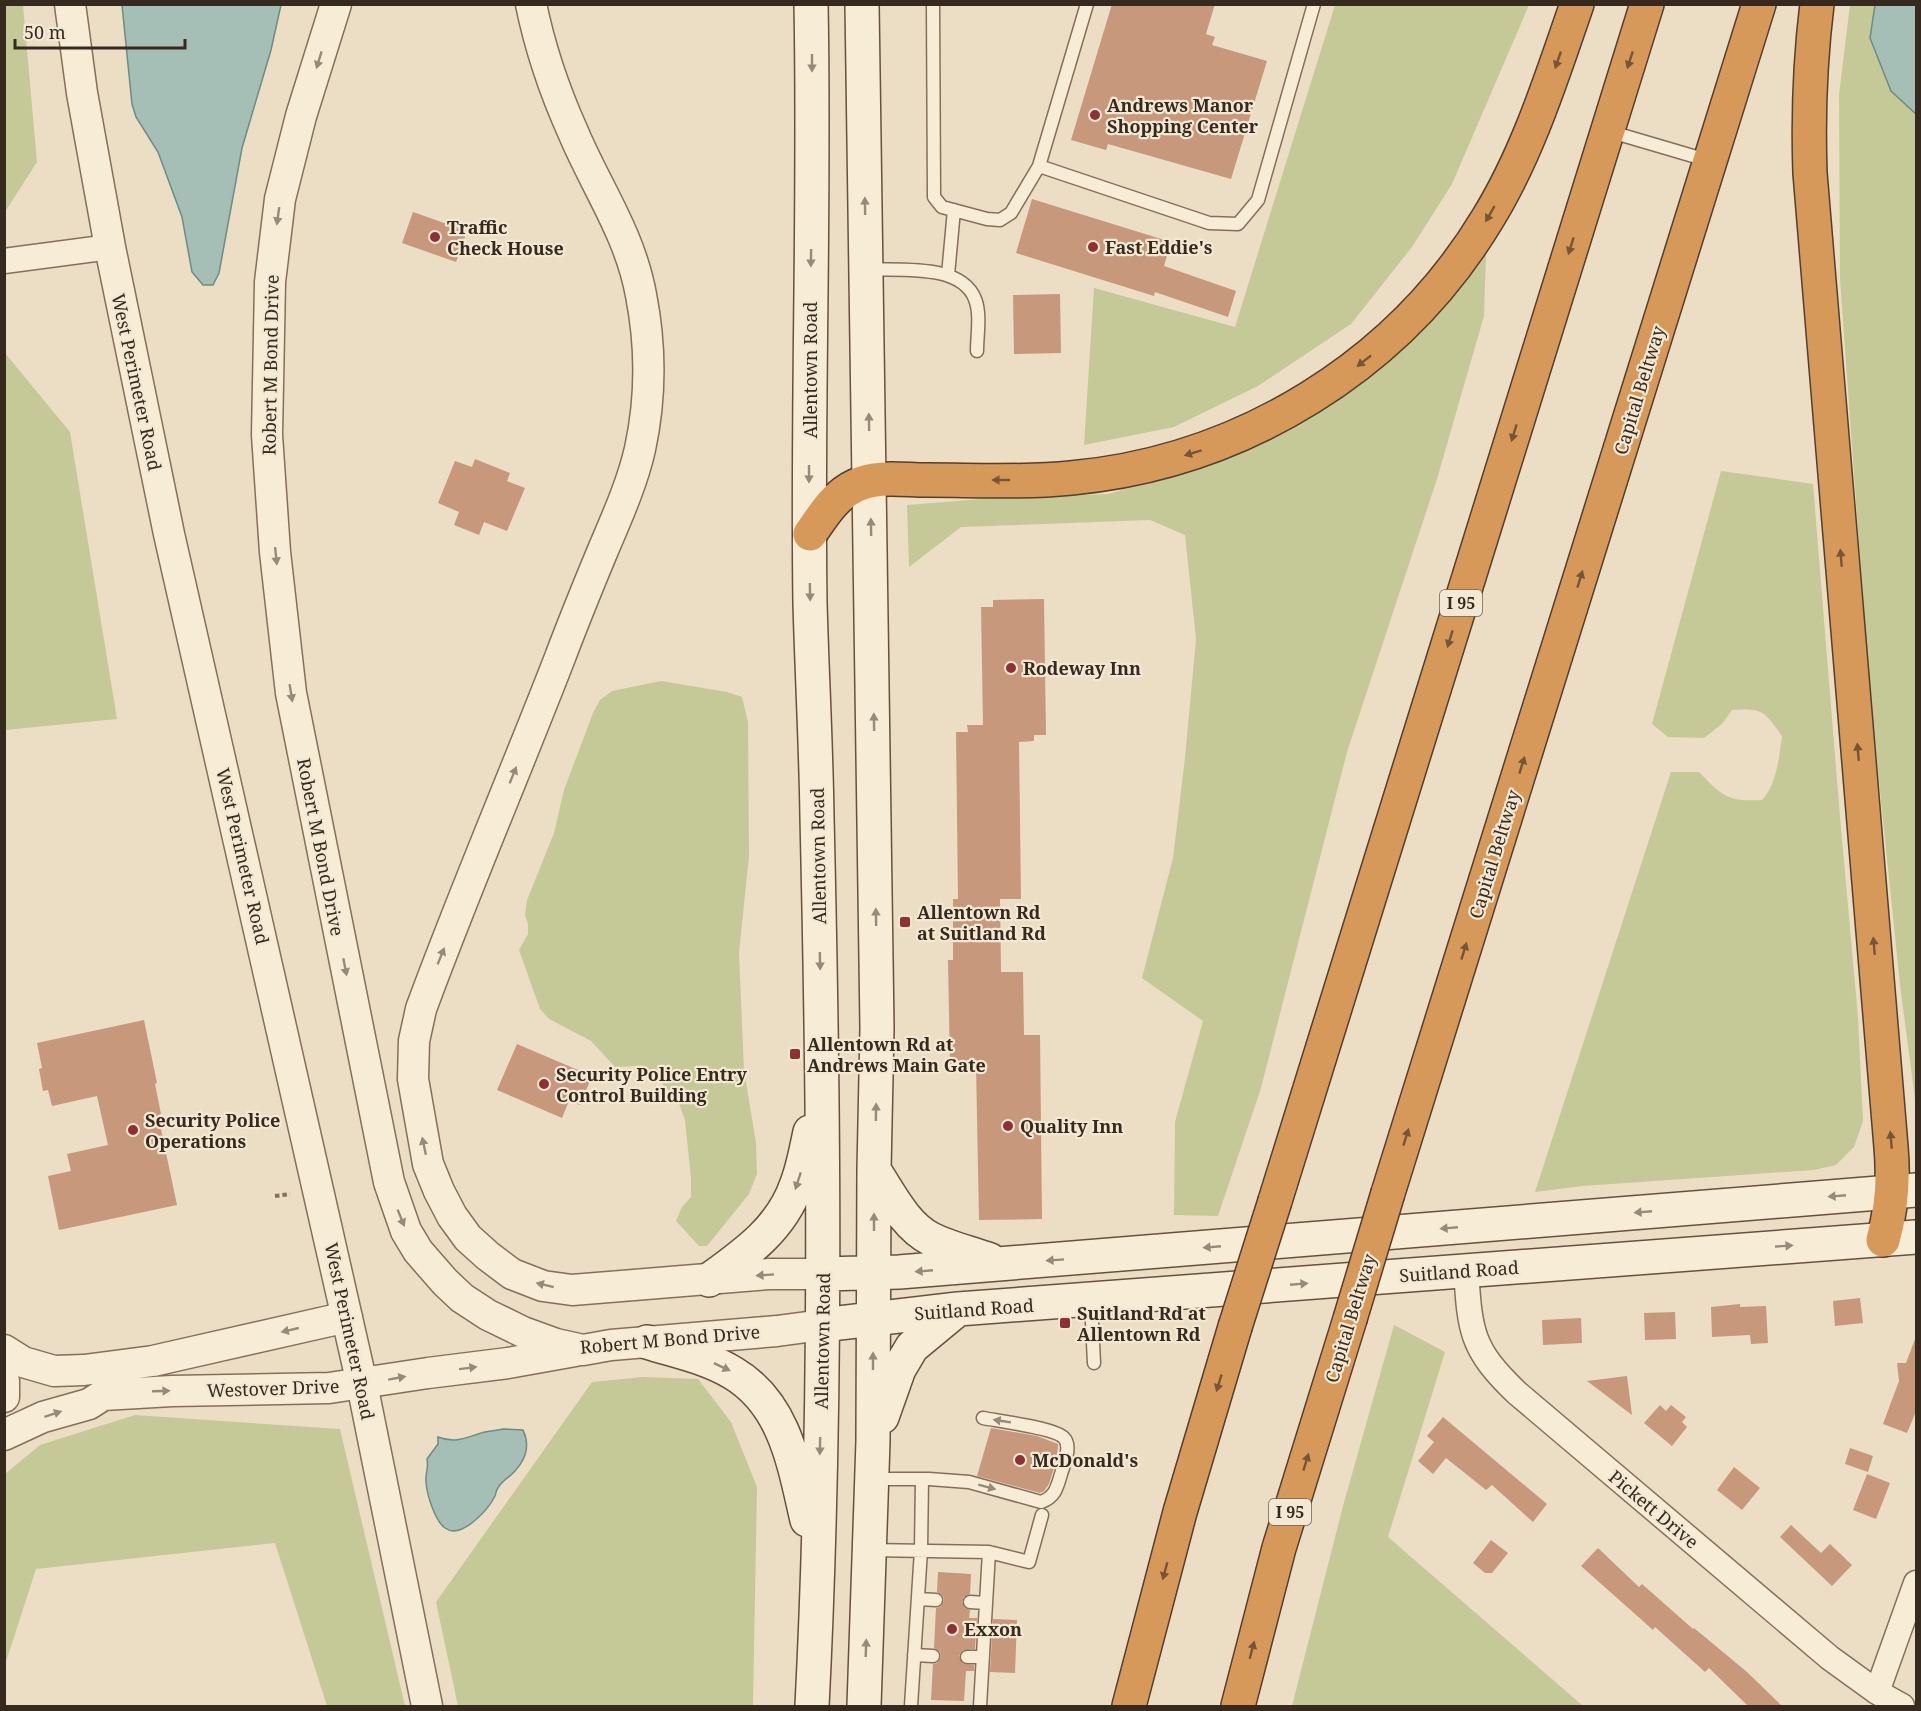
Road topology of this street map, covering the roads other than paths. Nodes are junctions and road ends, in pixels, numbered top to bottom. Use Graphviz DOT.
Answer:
graph roads {
  1 [pos="70,4"];
  2 [pos="336,4"];
  3 [pos="531,4"];
  4 [pos="811,4"];
  5 [pos="862,4"];
  6 [pos="933,4"];
  7 [pos="1087,4"];
  8 [pos="1314,4"];
  9 [pos="1577,4"];
  10 [pos="1647,4"];
  11 [pos="1759,4"];
  12 [pos="1817,4"];
  13 [pos="1607,131"];
  14 [pos="1710,161"];
  15 [pos="1039,166"];
  16 [pos="954,210"];
  17 [pos="110,247"];
  18 [pos="4,261"];
  19 [pos="866,269"];
  20 [pos="948,275"];
  21 [pos="977,351"];
  22 [pos="871,481"];
  23 [pos="810,534"];
  24 [pos="821,1083"];
  25 [pos="874,1170"];
  26 [pos="1905,1191"];
  27 [pos="1917,1237"];
  28 [pos="1883,1240"];
  29 [pos="1003,1264"];
  30 [pos="1467,1270"];
  31 [pos="874,1273"];
  32 [pos="823,1274"];
  33 [pos="709,1280"];
  34 [pos="1090,1300"];
  35 [pos="958,1309"];
  36 [pos="347,1317"];
  37 [pos="873,1318"];
  38 [pos="822,1325"];
  39 [pos="646,1342"];
  40 [pos="4,1350"];
  41 [pos="583,1350"];
  42 [pos="1094,1363"];
  43 [pos="4,1370"];
  44 [pos="4,1381"];
  45 [pos="362,1384"];
  46 [pos="103,1395"];
  47 [pos="4,1397"];
  48 [pos="983,1418"];
  49 [pos="4,1435"];
  50 [pos="873,1441"];
  51 [pos="872,1479"];
  52 [pos="926,1479"];
  53 [pos="1042,1515"];
  54 [pos="869,1550"];
  55 [pos="921,1550"];
  56 [pos="989,1552"];
  57 [pos="819,1570"];
  58 [pos="1917,1583"];
  59 [pos="918,1599"];
  60 [pos="936,1600"];
  61 [pos="970,1602"];
  62 [pos="986,1603"];
  63 [pos="914,1655"];
  64 [pos="933,1656"];
  65 [pos="967,1657"];
  66 [pos="983,1657"];
  67 [pos="1877,1692"];
  68 [pos="427,1707"];
  69 [pos="812,1707"];
  70 [pos="864,1707"];
  71 [pos="911,1707"];
  72 [pos="980,1707"];
  73 [pos="1129,1707"];
  74 [pos="1238,1707"];
  75 [pos="1902,1707"];
  1 -- 17 [label="street, West Perimeter Road"];
  2 -- 41 [label="street, Robert M Bond Drive, one-way"];
  33 -- 3 [label="street, one-way"];
  4 -- 23 [label="main road, Allentown Road, one-way"];
  19 -- 5 [label="main road, one-way"];
  6 -- 16 [label="lane"];
  7 -- 15 [label="lane"];
  8 -- 15 [label="lane"];
  9 -- 22 [label="highway, one-way"];
  10 -- 13 [label="highway, I 95, one-way"];
  11 -- 14 [label="highway, Capital Beltway / I 95"];
  26 -- 12 [label="highway, one-way"];
  13 -- 14 [label="lane"];
  13 -- 73 [label="highway, I 95, one-way, bridge"];
  74 -- 14 [label="highway, Capital Beltway / I 95, one-way, bridge"];
  15 -- 16 [label="lane"];
  16 -- 20 [label="lane"];
  17 -- 18 [label="street"];
  17 -- 36 [label="street, West Perimeter Road"];
  19 -- 20 [label="lane"];
  22 -- 19 [label="main road, one-way"];
  20 -- 21 [label="lane"];
  22 -- 23 [label="highway"];
  25 -- 22 [label="main road, one-way"];
  23 -- 24 [label="main road, Allentown Road, one-way"];
  24 -- 32 [label="main road, Allentown Road"];
  24 -- 33 [label="main road, one-way"];
  25 -- 29 [label="main road"];
  31 -- 25 [label="main road, one-way"];
  26 -- 28 [label="highway"];
  26 -- 29 [label="main road, one-way"];
  27 -- 28 [label="main road, Suitland Road"];
  30 -- 28 [label="main road, Suitland Road, one-way"];
  29 -- 31 [label="main road, one-way"];
  34 -- 30 [label="main road, Suitland Road, one-way"];
  30 -- 67 [label="street, Pickett Drive"];
  31 -- 32 [label="main road"];
  31 -- 37 [label="main road"];
  32 -- 33 [label="street, one-way"];
  32 -- 38 [label="main road, Allentown Road"];
  34 -- 35 [label="main road, Suitland Road"];
  34 -- 42 [label="lane"];
  35 -- 37 [label="main road, Suitland Road"];
  35 -- 50 [label="main road"];
  36 -- 40 [label="street, one-way"];
  36 -- 45 [label="street, West Perimeter Road"];
  37 -- 38 [label="main road, Suitland Road"];
  50 -- 37 [label="main road, one-way"];
  38 -- 39 [label="street, Robert M Bond Drive"];
  38 -- 57 [label="main road, Allentown Road, one-way"];
  39 -- 41 [label="street, Robert M Bond Drive"];
  39 -- 57 [label="main road, one-way"];
  45 -- 41 [label="street, Westover Drive, one-way"];
  43 -- 46 [label="street"];
  44 -- 47 [label="street"];
  46 -- 45 [label="street, Westover Drive, one-way"];
  45 -- 68 [label="street, West Perimeter Road"];
  49 -- 46 [label="street, Westover Drive, one-way"];
  52 -- 48 [label="lane, one-way"];
  50 -- 51 [label="main road"];
  51 -- 52 [label="lane"];
  51 -- 54 [label="main road"];
  52 -- 55 [label="lane"];
  53 -- 56 [label="lane"];
  54 -- 55 [label="lane"];
  70 -- 54 [label="main road, one-way"];
  55 -- 56 [label="lane"];
  55 -- 59 [label="lane"];
  56 -- 62 [label="lane"];
  57 -- 69 [label="main road, Allentown Road"];
  58 -- 67 [label="street"];
  59 -- 60 [label="lane"];
  59 -- 63 [label="lane"];
  61 -- 62 [label="lane"];
  62 -- 66 [label="lane"];
  63 -- 64 [label="lane"];
  63 -- 71 [label="lane"];
  65 -- 66 [label="lane"];
  66 -- 72 [label="lane"];
  67 -- 75 [label="street, Pickett Drive"];
}
